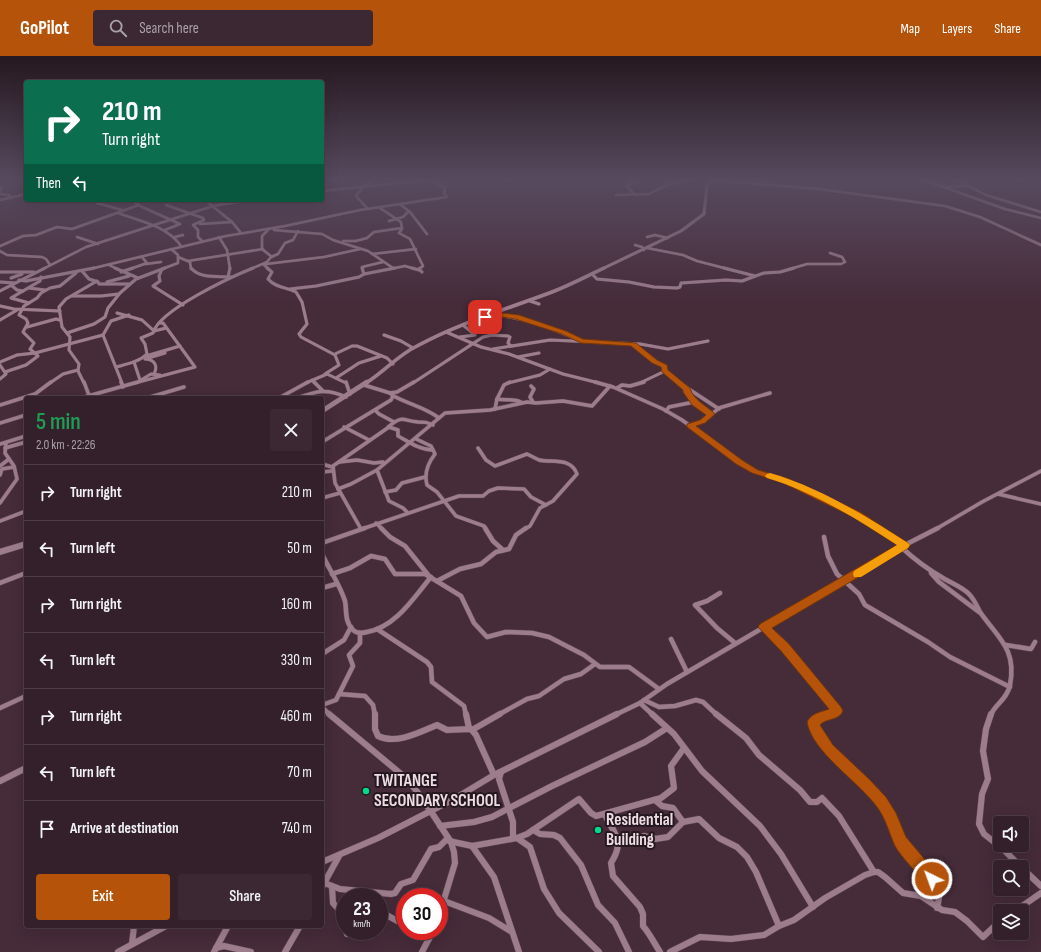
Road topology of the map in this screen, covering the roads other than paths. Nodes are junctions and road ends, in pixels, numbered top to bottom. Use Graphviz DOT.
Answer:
graph roads {
  1 [pos="93,221"];
  2 [pos="142,221"];
  3 [pos="167,221"];
  4 [pos="175,221"];
  5 [pos="204,221"];
  6 [pos="308,221"];
  7 [pos="399,221"];
  8 [pos="417,221"];
  9 [pos="695,221"];
  10 [pos="988,221"];
  11 [pos="232,222"];
  12 [pos="198,224"];
  13 [pos="154,225"];
  14 [pos="402,228"];
  15 [pos="268,229"];
  16 [pos="165,230"];
  17 [pos="252,231"];
  18 [pos="298,231"];
  19 [pos="663,232"];
  20 [pos="241,233"];
  21 [pos="427,234"];
  22 [pos="183,235"];
  23 [pos="262,235"];
  24 [pos="656,235"];
  25 [pos="647,236"];
  26 [pos="77,237"];
  27 [pos="175,237"];
  28 [pos="219,237"];
  29 [pos="668,238"];
  30 [pos="202,241"];
  31 [pos="340,241"];
  32 [pos="98,244"];
  33 [pos="635,245"];
  34 [pos="1041,245"];
  35 [pos="0,246"];
  36 [pos="181,246"];
  37 [pos="171,249"];
  38 [pos="262,249"];
  39 [pos="360,249"];
  40 [pos="416,249"];
  41 [pos="645,249"];
  42 [pos="0,251"];
  43 [pos="830,253"];
  44 [pos="372,254"];
  45 [pos="228,255"];
  46 [pos="142,257"];
  47 [pos="272,257"];
  48 [pos="178,258"];
  49 [pos="188,261"];
  50 [pos="161,262"];
  51 [pos="383,262"];
  52 [pos="146,264"];
  53 [pos="265,264"];
  54 [pos="50,265"];
  55 [pos="111,265"];
  56 [pos="393,268"];
  57 [pos="162,269"];
  58 [pos="82,271"];
  59 [pos="0,272"];
  60 [pos="27,272"];
  61 [pos="36,272"];
  62 [pos="77,272"];
  63 [pos="121,272"];
  64 [pos="49,273"];
  65 [pos="364,274"];
  66 [pos="592,274"];
  67 [pos="131,276"];
  68 [pos="756,276"];
  69 [pos="46,277"];
  70 [pos="230,277"];
  71 [pos="11,278"];
  72 [pos="41,278"];
  73 [pos="138,278"];
  74 [pos="97,281"];
  75 [pos="0,282"];
  76 [pos="17,282"];
  77 [pos="106,283"];
  78 [pos="130,284"];
  79 [pos="11,285"];
  80 [pos="15,288"];
  81 [pos="29,288"];
  82 [pos="0,290"];
  83 [pos="45,290"];
  84 [pos="288,290"];
  85 [pos="23,291"];
  86 [pos="119,294"];
  87 [pos="71,296"];
  88 [pos="530,301"];
  89 [pos="29,303"];
  90 [pos="539,304"];
  91 [pos="183,305"];
  92 [pos="0,306"];
  93 [pos="21,309"];
  94 [pos="60,311"];
  95 [pos="107,313"];
  96 [pos="117,313"];
  97 [pos="495,314"];
  98 [pos="130,315"];
  99 [pos="115,319"];
  100 [pos="0,320"];
  101 [pos="60,320"];
  102 [pos="110,322"];
  103 [pos="159,323"];
  104 [pos="463,325"];
  105 [pos="27,327"];
  106 [pos="166,328"];
  107 [pos="154,330"];
  108 [pos="446,332"];
  109 [pos="67,333"];
  110 [pos="103,335"];
  111 [pos="384,335"];
  112 [pos="459,337"];
  113 [pos="581,341"];
  114 [pos="708,341"];
  115 [pos="474,344"];
  116 [pos="633,344"];
  117 [pos="68,345"];
  118 [pos="180,346"];
  119 [pos="511,346"];
  120 [pos="413,348"];
  121 [pos="492,350"];
  122 [pos="35,353"];
  123 [pos="165,353"];
  124 [pos="539,353"];
  125 [pos="335,354"];
  126 [pos="381,356"];
  127 [pos="145,357"];
  128 [pos="517,357"];
  129 [pos="134,362"];
  130 [pos="0,363"];
  131 [pos="393,364"];
  132 [pos="116,367"];
  133 [pos="550,369"];
  134 [pos="78,370"];
  135 [pos="665,371"];
  136 [pos="5,372"];
  137 [pos="154,374"];
  138 [pos="325,374"];
  139 [pos="160,376"];
  140 [pos="336,378"];
  141 [pos="0,379"];
  142 [pos="140,380"];
  143 [pos="312,380"];
  144 [pos="135,382"];
  145 [pos="364,385"];
  146 [pos="531,386"];
  147 [pos="610,386"];
  148 [pos="123,387"];
  149 [pos="184,387"];
  150 [pos="617,388"];
  151 [pos="687,389"];
  152 [pos="322,390"];
  153 [pos="397,393"];
  154 [pos="770,393"];
  155 [pos="350,394"];
  156 [pos="391,394"];
  157 [pos="29,396"];
  158 [pos="90,396"];
  159 [pos="93,396"];
  160 [pos="154,396"];
  161 [pos="283,396"];
  162 [pos="303,396"];
  163 [pos="24,397"];
  164 [pos="346,397"];
  165 [pos="497,398"];
  166 [pos="397,399"];
  167 [pos="521,402"];
  168 [pos="694,402"];
  169 [pos="534,403"];
  170 [pos="0,405"];
  171 [pos="719,408"];
  172 [pos="495,409"];
  173 [pos="324,410"];
  174 [pos="375,410"];
  175 [pos="666,411"];
  176 [pos="711,414"];
  177 [pos="24,416"];
  178 [pos="439,418"];
  179 [pos="394,422"];
  180 [pos="0,423"];
  181 [pos="432,425"];
  182 [pos="690,426"];
  183 [pos="344,427"];
  184 [pos="388,427"];
  185 [pos="24,437"];
  186 [pos="416,439"];
  187 [pos="368,440"];
  188 [pos="324,441"];
  189 [pos="6,442"];
  190 [pos="24,443"];
  191 [pos="412,443"];
  192 [pos="0,444"];
  193 [pos="5,448"];
  194 [pos="478,448"];
  195 [pos="433,450"];
  196 [pos="9,459"];
  197 [pos="337,462"];
  198 [pos="386,462"];
  199 [pos="324,465"];
  200 [pos="0,466"];
  201 [pos="14,467"];
  202 [pos="332,469"];
  203 [pos="377,470"];
  204 [pos="1041,470"];
  205 [pos="324,471"];
  206 [pos="0,475"];
  207 [pos="425,477"];
  208 [pos="339,491"];
  209 [pos="385,492"];
  210 [pos="998,494"];
  211 [pos="324,497"];
  212 [pos="444,501"];
  213 [pos="0,504"];
  214 [pos="1041,504"];
  215 [pos="546,505"];
  216 [pos="24,512"];
  217 [pos="408,513"];
  218 [pos="0,521"];
  219 [pos="376,523"];
  220 [pos="361,529"];
  221 [pos="824,537"];
  222 [pos="324,542"];
  223 [pos="24,545"];
  224 [pos="903,546"];
  225 [pos="503,550"];
  226 [pos="0,552"];
  227 [pos="324,559"];
  228 [pos="928,570"];
  229 [pos="24,574"];
  230 [pos="332,574"];
  231 [pos="430,577"];
  232 [pos="436,581"];
  233 [pos="844,582"];
  234 [pos="0,583"];
  235 [pos="336,584"];
  236 [pos="324,587"];
  237 [pos="720,593"];
  238 [pos="980,613"];
  239 [pos="351,627"];
  240 [pos="764,627"];
  241 [pos="377,629"];
  242 [pos="360,633"];
  243 [pos="671,639"];
  244 [pos="1035,642"];
  245 [pos="735,643"];
  246 [pos="1006,645"];
  247 [pos="324,653"];
  248 [pos="596,664"];
  249 [pos="687,672"];
  250 [pos="1010,687"];
  251 [pos="659,689"];
  252 [pos="339,694"];
  253 [pos="24,697"];
  254 [pos="642,702"];
  255 [pos="324,705"];
  256 [pos="0,708"];
  257 [pos="324,708"];
  258 [pos="667,728"];
  259 [pos="470,729"];
  260 [pos="684,748"];
  261 [pos="24,769"];
  262 [pos="501,771"];
  263 [pos="494,775"];
  264 [pos="0,781"];
  265 [pos="655,800"];
  266 [pos="508,809"];
  267 [pos="430,812"];
  268 [pos="605,815"];
  269 [pos="683,822"];
  270 [pos="440,826"];
  271 [pos="533,830"];
  272 [pos="515,838"];
  273 [pos="449,839"];
  274 [pos="619,840"];
  275 [pos="472,846"];
  276 [pos="339,856"];
  277 [pos="1015,860"];
  278 [pos="324,861"];
  279 [pos="874,872"];
  280 [pos="1029,874"];
  281 [pos="324,882"];
  282 [pos="324,884"];
  283 [pos="332,886"];
  284 [pos="1041,886"];
  285 [pos="341,888"];
  286 [pos="447,888"];
  287 [pos="1041,893"];
  288 [pos="388,894"];
  289 [pos="448,902"];
  290 [pos="1027,904"];
  291 [pos="336,906"];
  292 [pos="813,906"];
  293 [pos="937,908"];
  294 [pos="779,926"];
  295 [pos="134,928"];
  296 [pos="163,928"];
  297 [pos="227,928"];
  298 [pos="299,928"];
  299 [pos="993,928"];
  300 [pos="512,932"];
  301 [pos="428,940"];
  302 [pos="129,948"];
  303 [pos="215,950"];
  304 [pos="118,952"];
  305 [pos="251,952"];
  306 [pos="285,952"];
  307 [pos="422,952"];
  308 [pos="519,952"];
  309 [pos="598,952"];
  310 [pos="629,952"];
  311 [pos="660,952"];
  312 [pos="670,952"];
  1 -- 35 [label="street"];
  2 -- 13 [label="street"];
  3 -- 13 [label="street"];
  4 -- 16 [label="street"];
  5 -- 12 [label="street"];
  6 -- 15 [label="street"];
  7 -- 14 [label="street"];
  8 -- 21 [label="street"];
  9 -- 29 [label="street"];
  10 -- 34 [label="street"];
  11 -- 12 [label="street"];
  11 -- 20 [label="street"];
  12 -- 30 [label="street"];
  13 -- 16 [label="street"];
  13 -- 32 [label="street"];
  14 -- 31 [label="street"];
  14 -- 40 [label="street"];
  15 -- 17 [label="street"];
  15 -- 18 [label="street"];
  15 -- 23 [label="street"];
  16 -- 27 [label="street"];
  17 -- 20 [label="street"];
  17 -- 23 [label="street"];
  18 -- 31 [label="street"];
  18 -- 47 [label="street"];
  19 -- 24 [label="street"];
  20 -- 28 [label="street"];
  22 -- 27 [label="street"];
  23 -- 38 [label="street"];
  24 -- 25 [label="street"];
  24 -- 29 [label="street"];
  26 -- 32 [label="street"];
  27 -- 36 [label="street"];
  28 -- 30 [label="street"];
  28 -- 45 [label="street"];
  29 -- 41 [label="street"];
  30 -- 36 [label="street"];
  31 -- 39 [label="street"];
  32 -- 54 [label="street"];
  33 -- 41 [label="street"];
  36 -- 37 [label="street"];
  37 -- 46 [label="street"];
  37 -- 48 [label="street"];
  38 -- 45 [label="street"];
  38 -- 47 [label="street"];
  39 -- 44 [label="street"];
  39 -- 53 [label="street"];
  40 -- 44 [label="street"];
  40 -- 56 [label="street"];
  41 -- 66 [label="street"];
  41 -- 68 [label="street"];
  42 -- 54 [label="street"];
  43 -- 68 [label="street"];
  44 -- 51 [label="street"];
  45 -- 49 [label="street"];
  45 -- 70 [label="street"];
  46 -- 52 [label="street"];
  46 -- 55 [label="street"];
  47 -- 53 [label="street"];
  48 -- 49 [label="street"];
  48 -- 57 [label="street"];
  49 -- 70 [label="street"];
  50 -- 52 [label="street"];
  51 -- 56 [label="street"];
  51 -- 65 [label="street"];
  52 -- 63 [label="street"];
  53 -- 70 [label="street"];
  53 -- 84 [label="street"];
  54 -- 61 [label="street"];
  55 -- 58 [label="street"];
  55 -- 63 [label="street"];
  56 -- 65 [label="street"];
  57 -- 73 [label="street"];
  57 -- 91 [label="street"];
  58 -- 62 [label="street"];
  58 -- 74 [label="street"];
  59 -- 60 [label="street"];
  60 -- 61 [label="street"];
  60 -- 71 [label="street"];
  61 -- 76 [label="street"];
  62 -- 69 [label="street"];
  62 -- 83 [label="street"];
  63 -- 67 [label="street"];
  64 -- 69 [label="street"];
  65 -- 84 [label="street"];
  66 -- 68 [label="street"];
  66 -- 88 [label="street"];
  67 -- 73 [label="street"];
  67 -- 77 [label="street"];
  69 -- 72 [label="street"];
  70 -- 91 [label="street"];
  72 -- 76 [label="street"];
  72 -- 81 [label="street"];
  73 -- 78 [label="street"];
  74 -- 77 [label="street"];
  74 -- 87 [label="street"];
  75 -- 76 [label="street"];
  76 -- 79 [label="street"];
  76 -- 80 [label="street"];
  77 -- 78 [label="street"];
  78 -- 86 [label="street"];
  79 -- 80 [label="street"];
  79 -- 82 [label="street"];
  80 -- 85 [label="street"];
  81 -- 83 [label="street"];
  81 -- 85 [label="street"];
  83 -- 89 [label="street"];
  84 -- 125 [label="street"];
  85 -- 89 [label="street"];
  86 -- 87 [label="street"];
  86 -- 95 [label="street"];
  87 -- 94 [label="street"];
  88 -- 90 [label="street"];
  88 -- 97 [label="street"];
  89 -- 93 [label="street"];
  91 -- 103 [label="street"];
  92 -- 93 [label="street"];
  93 -- 94 [label="street"];
  93 -- 100 [label="street"];
  93 -- 105 [label="street"];
  94 -- 101 [label="street"];
  95 -- 96 [label="street"];
  95 -- 102 [label="street"];
  95 -- 109 [label="street"];
  96 -- 98 [label="street"];
  96 -- 99 [label="street"];
  97 -- 104 [label="street"];
  97 -- 113 [label="street"];
  98 -- 99 [label="street"];
  98 -- 107 [label="street"];
  99 -- 102 [label="street"];
  101 -- 105 [label="street"];
  101 -- 109 [label="street"];
  102 -- 110 [label="street"];
  103 -- 106 [label="street"];
  103 -- 107 [label="street"];
  104 -- 108 [label="street"];
  104 -- 112 [label="street"];
  105 -- 122 [label="street"];
  106 -- 107 [label="street"];
  106 -- 118 [label="street"];
  107 -- 127 [label="street"];
  108 -- 112 [label="street"];
  108 -- 120 [label="street"];
  109 -- 117 [label="street"];
  110 -- 117 [label="street"];
  110 -- 132 [label="street"];
  111 -- 120 [label="street"];
  112 -- 115 [label="street"];
  113 -- 116 [label="street"];
  113 -- 119 [label="street"];
  114 -- 116 [label="street"];
  115 -- 119 [label="street"];
  115 -- 121 [label="street"];
  115 -- 153 [label="street"];
  116 -- 135 [label="street"];
  117 -- 122 [label="street"];
  117 -- 134 [label="street"];
  118 -- 127 [label="street"];
  118 -- 139 [label="street"];
  119 -- 121 [label="street"];
  120 -- 131 [label="street"];
  121 -- 128 [label="street"];
  122 -- 130 [label="street"];
  122 -- 136 [label="street"];
  123 -- 127 [label="street"];
  124 -- 128 [label="street"];
  125 -- 126 [label="street"];
  125 -- 138 [label="street"];
  126 -- 131 [label="street"];
  126 -- 140 [label="street"];
  127 -- 129 [label="street"];
  127 -- 137 [label="street"];
  128 -- 133 [label="street"];
  129 -- 132 [label="street"];
  129 -- 142 [label="street"];
  130 -- 136 [label="street"];
  131 -- 145 [label="street"];
  132 -- 148 [label="street"];
  133 -- 147 [label="street"];
  133 -- 165 [label="street"];
  134 -- 157 [label="street"];
  134 -- 158 [label="street"];
  135 -- 150 [label="street"];
  135 -- 151 [label="street"];
  136 -- 141 [label="street"];
  137 -- 139 [label="street"];
  137 -- 142 [label="street"];
  138 -- 140 [label="street"];
  138 -- 143 [label="street"];
  139 -- 144 [label="street"];
  140 -- 155 [label="street"];
  142 -- 144 [label="street"];
  143 -- 152 [label="street"];
  143 -- 161 [label="street"];
  144 -- 148 [label="street"];
  145 -- 155 [label="street"];
  145 -- 156 [label="street"];
  146 -- 169 [label="street"];
  147 -- 150 [label="street"];
  147 -- 169 [label="street"];
  148 -- 159 [label="street"];
  149 -- 160 [label="street"];
  150 -- 175 [label="street"];
  151 -- 168 [label="street"];
  151 -- 171 [label="street"];
  152 -- 162 [label="street"];
  152 -- 164 [label="street"];
  153 -- 156 [label="street"];
  153 -- 166 [label="street"];
  154 -- 171 [label="street"];
  155 -- 164 [label="street"];
  156 -- 166 [label="street"];
  156 -- 174 [label="street"];
  163 -- 170 [label="street"];
  164 -- 173 [label="street"];
  165 -- 167 [label="street"];
  165 -- 172 [label="street"];
  166 -- 178 [label="street"];
  167 -- 169 [label="street"];
  167 -- 172 [label="street"];
  168 -- 175 [label="street"];
  168 -- 176 [label="street"];
  171 -- 176 [label="street"];
  172 -- 178 [label="street"];
  174 -- 179 [label="street"];
  174 -- 183 [label="street"];
  175 -- 182 [label="street"];
  176 -- 182 [label="street"];
  177 -- 180 [label="street"];
  178 -- 181 [label="street"];
  179 -- 181 [label="street"];
  179 -- 184 [label="street"];
  181 -- 186 [label="street"];
  182 -- 224 [label="street"];
  183 -- 187 [label="street"];
  183 -- 188 [label="street"];
  184 -- 187 [label="street"];
  184 -- 191 [label="street"];
  185 -- 189 [label="street"];
  186 -- 191 [label="street"];
  186 -- 195 [label="street"];
  187 -- 197 [label="street"];
  189 -- 192 [label="street"];
  189 -- 193 [label="street"];
  190 -- 193 [label="street"];
  191 -- 195 [label="street"];
  191 -- 198 [label="street"];
  193 -- 196 [label="street"];
  194 -- 215 [label="street"];
  195 -- 207 [label="street"];
  196 -- 200 [label="street"];
  196 -- 201 [label="street"];
  197 -- 198 [label="street"];
  197 -- 202 [label="street"];
  198 -- 203 [label="street"];
  199 -- 202 [label="street"];
  201 -- 206 [label="street"];
  201 -- 213 [label="street"];
  202 -- 205 [label="street"];
  202 -- 208 [label="street"];
  203 -- 208 [label="street"];
  203 -- 209 [label="street"];
  204 -- 210 [label="street"];
  207 -- 209 [label="street"];
  207 -- 212 [label="street"];
  208 -- 211 [label="street"];
  208 -- 220 [label="street"];
  209 -- 217 [label="street"];
  210 -- 214 [label="street"];
  210 -- 224 [label="street"];
  212 -- 215 [label="street"];
  212 -- 217 [label="street"];
  212 -- 225 [label="street"];
  215 -- 225 [label="street"];
  216 -- 218 [label="street"];
  217 -- 219 [label="street"];
  219 -- 220 [label="street"];
  219 -- 231 [label="street"];
  220 -- 222 [label="street"];
  221 -- 233 [label="street"];
  223 -- 226 [label="street"];
  224 -- 228 [label="street"];
  224 -- 233 [label="street"];
  225 -- 232 [label="street"];
  227 -- 230 [label="street"];
  228 -- 238 [label="street"];
  228 -- 238 [label="street"];
  229 -- 234 [label="street"];
  230 -- 231 [label="street"];
  230 -- 235 [label="street"];
  231 -- 232 [label="street"];
  231 -- 241 [label="street"];
  232 -- 248 [label="street"];
  233 -- 240 [label="street"];
  233 -- 250 [label="street"];
  235 -- 236 [label="street"];
  235 -- 239 [label="street"];
  237 -- 245 [label="street"];
  238 -- 246 [label="street"];
  239 -- 242 [label="street"];
  239 -- 247 [label="street"];
  240 -- 245 [label="street"];
  240 -- 293 [label="street"];
  241 -- 242 [label="street"];
  241 -- 259 [label="street"];
  242 -- 252 [label="street"];
  243 -- 249 [label="street"];
  244 -- 246 [label="street"];
  245 -- 249 [label="street"];
  246 -- 250 [label="street"];
  248 -- 251 [label="street"];
  248 -- 259 [label="street"];
  249 -- 251 [label="street"];
  250 -- 277 [label="street"];
  251 -- 254 [label="street"];
  252 -- 255 [label="street"];
  252 -- 259 [label="street"];
  253 -- 256 [label="street"];
  254 -- 258 [label="street"];
  254 -- 262 [label="street"];
  254 -- 279 [label="street"];
  257 -- 267 [label="street"];
  258 -- 260 [label="street"];
  258 -- 266 [label="street"];
  259 -- 263 [label="street"];
  260 -- 265 [label="street"];
  260 -- 292 [label="street"];
  261 -- 264 [label="street"];
  262 -- 263 [label="street"];
  262 -- 266 [label="street"];
  263 -- 267 [label="street"];
  265 -- 268 [label="street"];
  265 -- 269 [label="street"];
  266 -- 270 [label="street"];
  266 -- 272 [label="street"];
  267 -- 270 [label="street"];
  267 -- 276 [label="street"];
  268 -- 271 [label="street"];
  268 -- 274 [label="street"];
  269 -- 274 [label="street"];
  269 -- 294 [label="street"];
  270 -- 273 [label="street"];
  271 -- 272 [label="street"];
  271 -- 310 [label="street"];
  272 -- 275 [label="street"];
  272 -- 309 [label="street"];
  273 -- 275 [label="street"];
  273 -- 286 [label="street"];
  273 -- 288 [label="street"];
  274 -- 311 [label="street"];
  275 -- 300 [label="street"];
  276 -- 278 [label="street"];
  276 -- 281 [label="street"];
  279 -- 292 [label="street"];
  279 -- 293 [label="street"];
  280 -- 284 [label="street"];
  282 -- 283 [label="street"];
  283 -- 285 [label="street"];
  283 -- 291 [label="street"];
  287 -- 290 [label="street"];
  289 -- 300 [label="street"];
  292 -- 294 [label="street"];
  293 -- 299 [label="street"];
  294 -- 312 [label="street"];
  295 -- 302 [label="street"];
  296 -- 302 [label="street"];
  297 -- 303 [label="street"];
  298 -- 306 [label="street"];
  300 -- 308 [label="street"];
  301 -- 307 [label="street"];
  302 -- 304 [label="street"];
  303 -- 305 [label="street"];
}
